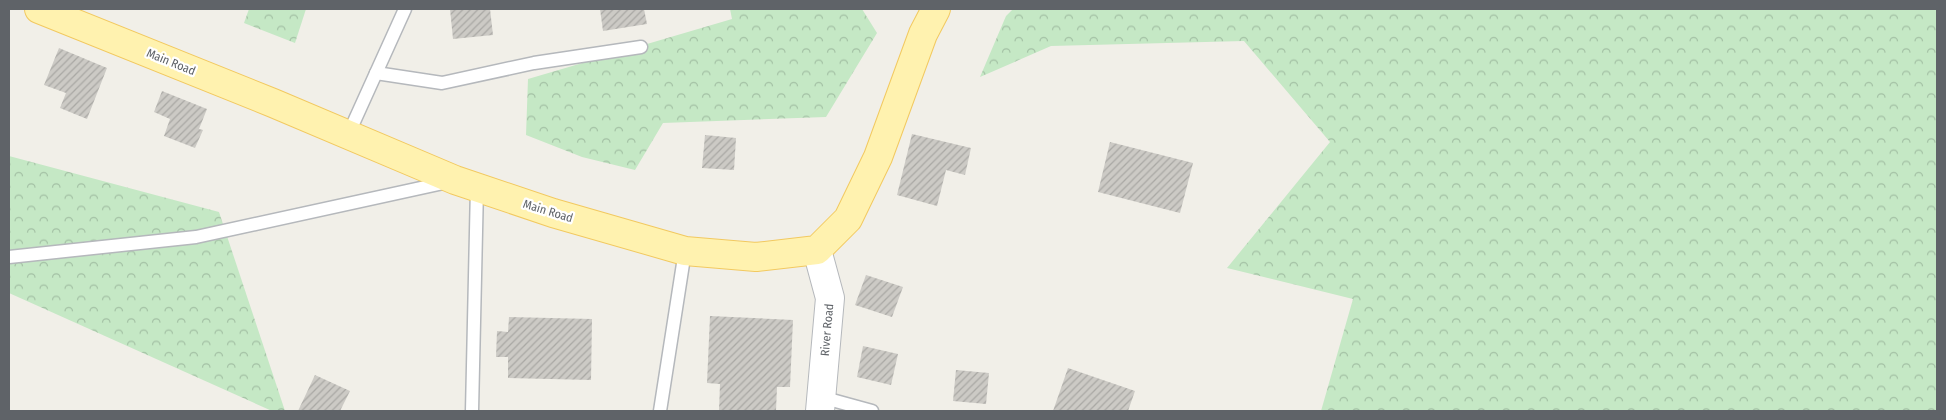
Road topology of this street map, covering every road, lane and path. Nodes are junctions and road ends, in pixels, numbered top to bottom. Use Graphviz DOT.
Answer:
graph roads {
  1 [pos="38,9"];
  2 [pos="405,9"];
  3 [pos="936,9"];
  4 [pos="641,47"];
  5 [pos="376,73"];
  6 [pos="348,136"];
  7 [pos="466,184"];
  8 [pos="685,250"];
  9 [pos="816,250"];
  10 [pos="9,256"];
  11 [pos="820,404"];
  12 [pos="472,411"];
  13 [pos="660,411"];
  14 [pos="872,411"];
  1 -- 6 [label="main road, Main Road"];
  2 -- 5 [label="lane"];
  3 -- 9 [label="main road"];
  4 -- 5 [label="lane"];
  5 -- 6 [label="lane"];
  6 -- 7 [label="main road, Main Road"];
  7 -- 8 [label="main road, Main Road"];
  7 -- 10 [label="lane"];
  7 -- 12 [label="lane"];
  8 -- 9 [label="main road, Main Road"];
  8 -- 13 [label="lane"];
  9 -- 11 [label="street, River Road"];
  11 -- 14 [label="lane"];
}
